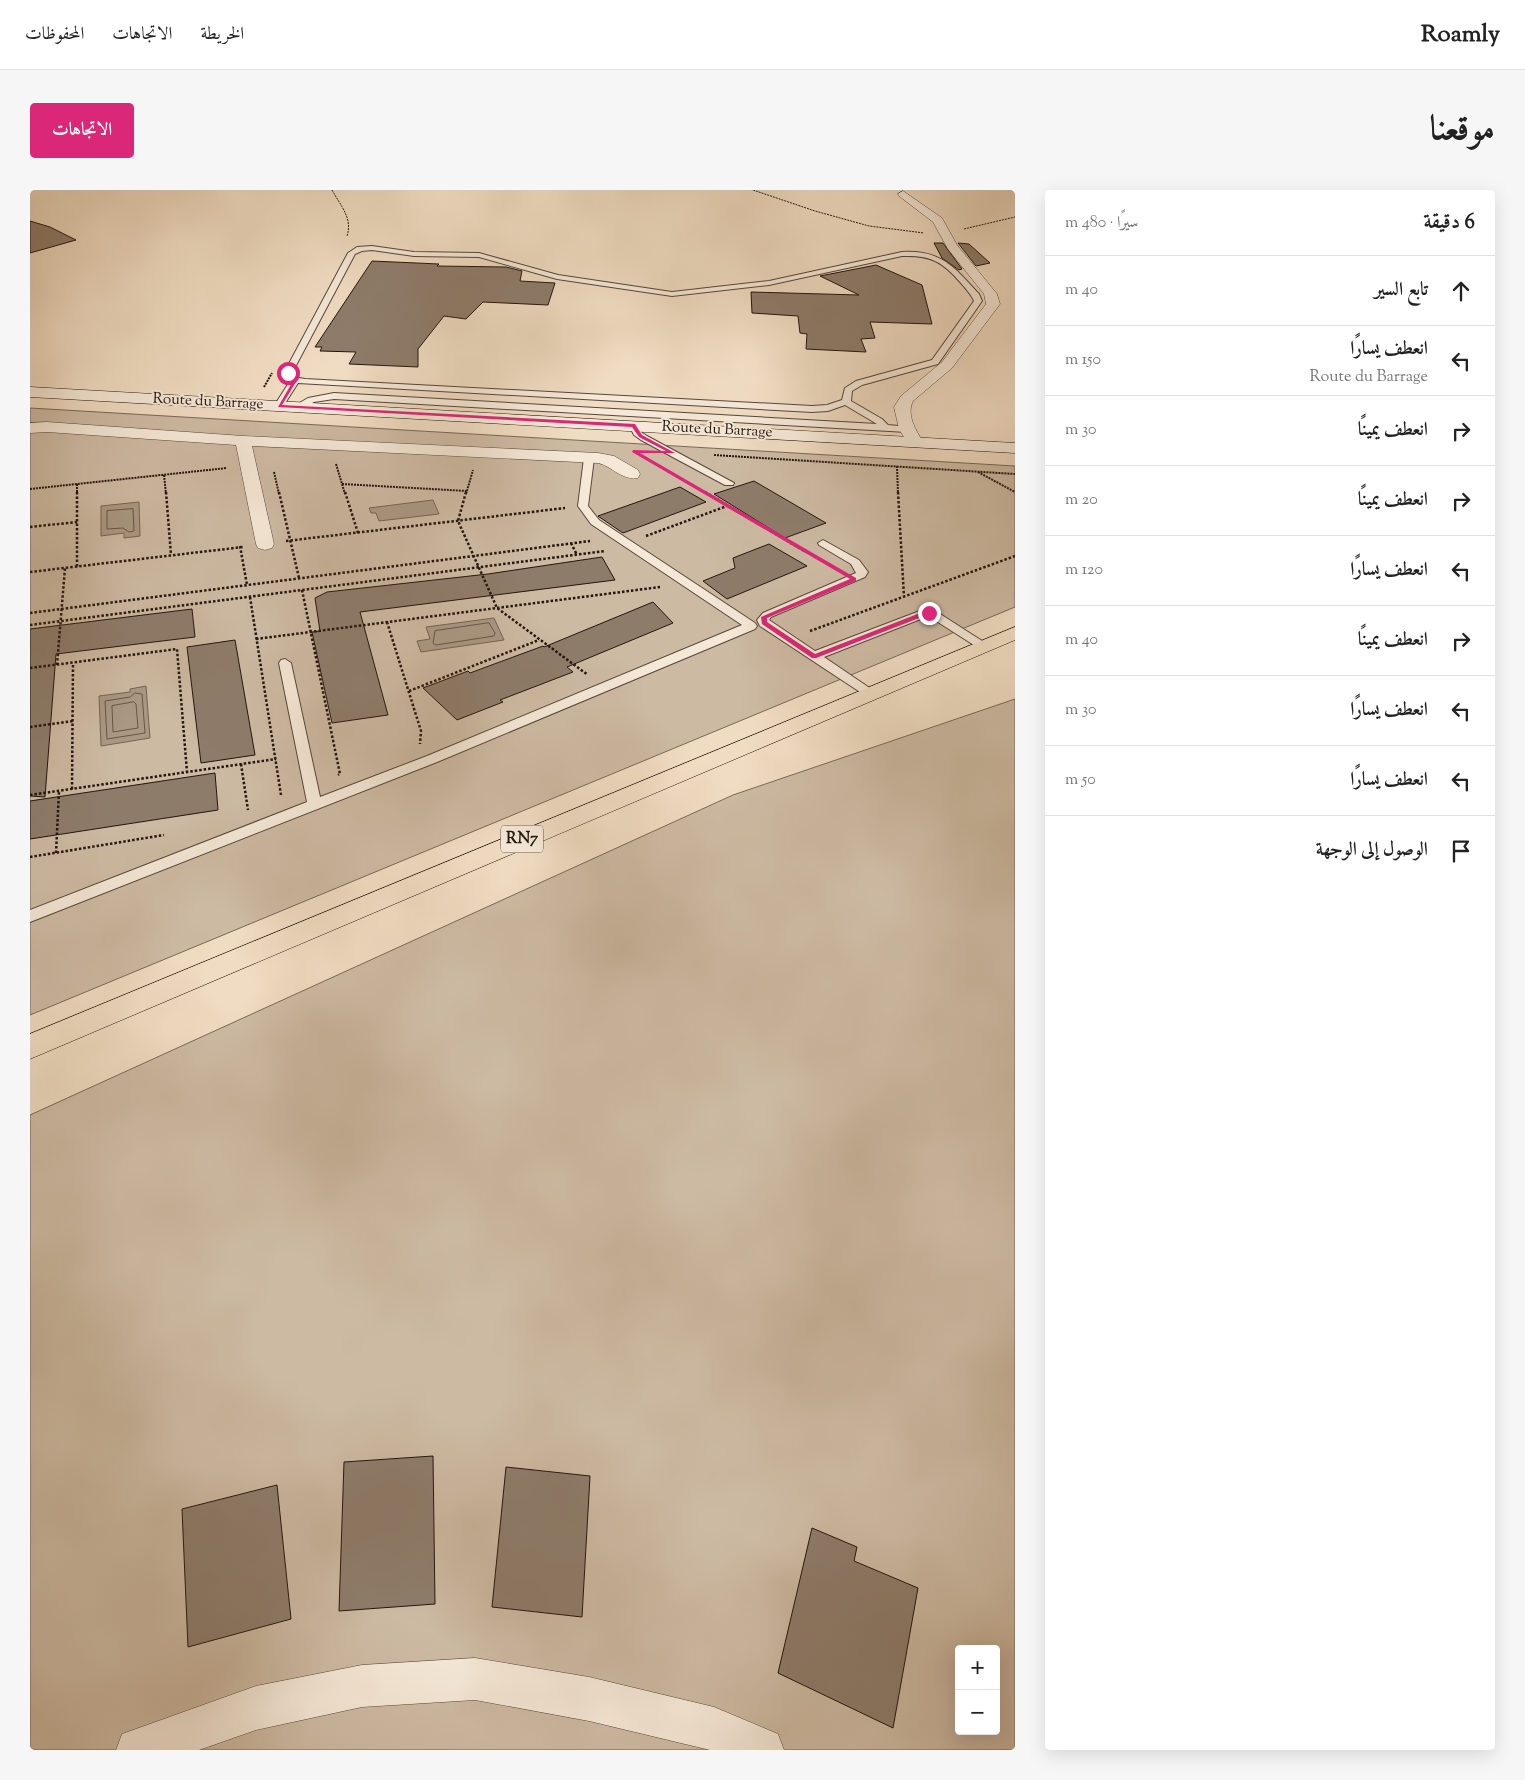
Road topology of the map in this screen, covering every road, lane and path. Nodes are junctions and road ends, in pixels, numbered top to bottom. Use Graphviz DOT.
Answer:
graph roads {
  1 [pos="753,190"];
  2 [pos="903,194"];
  3 [pos="1015,218"];
  4 [pos="945,233"];
  5 [pos="295,380"];
  6 [pos="30,392"];
  7 [pos="846,402"];
  8 [pos="279,406"];
  9 [pos="299,407"];
  10 [pos="634,425"];
  11 [pos="30,428"];
  12 [pos="886,428"];
  13 [pos="911,436"];
  14 [pos="243,441"];
  15 [pos="268,443"];
  16 [pos="330,446"];
  17 [pos="1015,448"];
  18 [pos="478,453"];
  19 [pos="672,453"];
  20 [pos="589,458"];
  21 [pos="897,466"];
  22 [pos="228,468"];
  23 [pos="976,471"];
  24 [pos="632,474"];
  25 [pos="1015,474"];
  26 [pos="164,475"];
  27 [pos="729,483"];
  28 [pos="77,484"];
  29 [pos="342,484"];
  30 [pos="694,486"];
  31 [pos="30,490"];
  32 [pos="467,491"];
  33 [pos="1015,492"];
  34 [pos="583,506"];
  35 [pos="728,506"];
  36 [pos="458,521"];
  37 [pos="78,522"];
  38 [pos="30,527"];
  39 [pos="358,533"];
  40 [pos="291,541"];
  41 [pos="571,543"];
  42 [pos="626,543"];
  43 [pos="823,543"];
  44 [pos="265,544"];
  45 [pos="171,555"];
  46 [pos="577,555"];
  47 [pos="812,555"];
  48 [pos="474,556"];
  49 [pos="1015,556"];
  50 [pos="77,567"];
  51 [pos="65,568"];
  52 [pos="479,568"];
  53 [pos="30,572"];
  54 [pos="299,578"];
  55 [pos="687,584"];
  56 [pos="302,590"];
  57 [pos="904,596"];
  58 [pos="250,597"];
  59 [pos="497,608"];
  60 [pos="62,609"];
  61 [pos="30,613"];
  62 [pos="61,621"];
  63 [pos="387,622"];
  64 [pos="30,625"];
  65 [pos="310,632"];
  66 [pos="1015,632"];
  67 [pos="256,639"];
  68 [pos="788,639"];
  69 [pos="540,640"];
  70 [pos="984,646"];
  71 [pos="814,656"];
  72 [pos="73,663"];
  73 [pos="285,663"];
  74 [pos="58,664"];
  75 [pos="30,668"];
  76 [pos="604,688"];
  77 [pos="408,691"];
  78 [pos="871,693"];
  79 [pos="73,721"];
  80 [pos="30,727"];
  81 [pos="276,759"];
  82 [pos="432,759"];
  83 [pos="241,764"];
  84 [pos="187,772"];
  85 [pos="312,787"];
  86 [pos="72,789"];
  87 [pos="59,791"];
  88 [pos="30,795"];
  89 [pos="281,795"];
  90 [pos="315,805"];
  91 [pos="260,826"];
  92 [pos="164,835"];
  93 [pos="56,853"];
  94 [pos="30,857"];
  95 [pos="30,916"];
  96 [pos="30,1047"];
  97 [pos="138,1750"];
  98 [pos="762,1750"];
  1 -- 4 [label="path"];
  2 -- 4 [label="street"];
  3 -- 4 [label="path"];
  4 -- 13 [label="street"];
  5 -- 7 [label="lane"];
  5 -- 7 [label="lane"];
  5 -- 8 [label="lane"];
  6 -- 8 [label="street, Route du Barrage"];
  7 -- 12 [label="lane"];
  8 -- 9 [label="street, Route du Barrage"];
  9 -- 10 [label="street, Route du Barrage"];
  9 -- 12 [label="lane"];
  10 -- 13 [label="street, Route du Barrage"];
  10 -- 19 [label="lane"];
  11 -- 14 [label="street"];
  12 -- 13 [label="lane"];
  13 -- 17 [label="street, Route du Barrage"];
  14 -- 15 [label="street"];
  14 -- 44 [label="street"];
  15 -- 16 [label="street"];
  15 -- 40 [label="path"];
  16 -- 18 [label="street"];
  16 -- 29 [label="path"];
  18 -- 20 [label="street"];
  18 -- 32 [label="path"];
  19 -- 21 [label="path"];
  19 -- 27 [label="lane"];
  20 -- 24 [label="street"];
  20 -- 34 [label="lane"];
  21 -- 23 [label="path"];
  21 -- 57 [label="path"];
  22 -- 26 [label="path"];
  23 -- 25 [label="path"];
  23 -- 33 [label="path"];
  26 -- 28 [label="path"];
  26 -- 45 [label="path"];
  28 -- 31 [label="path"];
  28 -- 37 [label="path"];
  29 -- 32 [label="path"];
  29 -- 39 [label="path"];
  30 -- 35 [label="path"];
  32 -- 36 [label="path"];
  34 -- 36 [label="path"];
  34 -- 42 [label="lane"];
  35 -- 42 [label="path"];
  35 -- 47 [label="path"];
  36 -- 39 [label="path"];
  36 -- 48 [label="path"];
  37 -- 38 [label="path"];
  37 -- 50 [label="path"];
  39 -- 40 [label="path"];
  40 -- 44 [label="path"];
  40 -- 54 [label="path"];
  41 -- 42 [label="path"];
  41 -- 46 [label="path"];
  41 -- 48 [label="path"];
  42 -- 46 [label="path"];
  42 -- 55 [label="lane"];
  43 -- 68 [label="lane"];
  44 -- 45 [label="path"];
  45 -- 50 [label="path"];
  46 -- 52 [label="path"];
  48 -- 52 [label="path"];
  48 -- 54 [label="path"];
  49 -- 57 [label="path"];
  50 -- 51 [label="path"];
  51 -- 53 [label="path"];
  51 -- 60 [label="path"];
  52 -- 56 [label="path"];
  52 -- 59 [label="path"];
  54 -- 60 [label="path"];
  55 -- 59 [label="path"];
  55 -- 76 [label="lane"];
  56 -- 58 [label="path"];
  56 -- 65 [label="path"];
  57 -- 68 [label="path"];
  58 -- 62 [label="path"];
  58 -- 67 [label="path"];
  59 -- 63 [label="path"];
  59 -- 69 [label="path"];
  60 -- 61 [label="path"];
  60 -- 62 [label="path"];
  62 -- 64 [label="path"];
  62 -- 74 [label="path"];
  63 -- 65 [label="path"];
  63 -- 77 [label="path"];
  65 -- 67 [label="path"];
  65 -- 85 [label="path"];
  66 -- 70 [label="main road, RN7"];
  67 -- 81 [label="path"];
  68 -- 71 [label="lane"];
  69 -- 76 [label="path"];
  69 -- 77 [label="path"];
  70 -- 71 [label="lane"];
  70 -- 78 [label="main road, RN7"];
  71 -- 78 [label="lane"];
  72 -- 74 [label="path"];
  72 -- 79 [label="path"];
  72 -- 84 [label="path"];
  73 -- 85 [label="lane"];
  74 -- 75 [label="path"];
  76 -- 82 [label="lane"];
  77 -- 82 [label="path"];
  78 -- 96 [label="main road, RN7"];
  79 -- 80 [label="path"];
  79 -- 86 [label="path"];
  81 -- 83 [label="path"];
  81 -- 89 [label="path"];
  82 -- 90 [label="lane"];
  83 -- 84 [label="path"];
  83 -- 91 [label="path"];
  84 -- 86 [label="path"];
  85 -- 90 [label="lane"];
  86 -- 87 [label="path"];
  87 -- 88 [label="path"];
  87 -- 93 [label="path"];
  90 -- 91 [label="lane"];
  91 -- 95 [label="lane"];
  92 -- 93 [label="path"];
  93 -- 94 [label="path"];
  97 -- 98 [label="street"];
}
